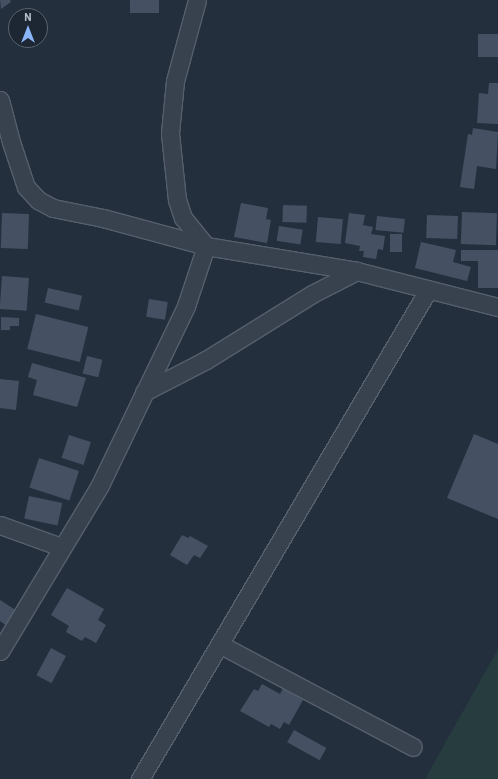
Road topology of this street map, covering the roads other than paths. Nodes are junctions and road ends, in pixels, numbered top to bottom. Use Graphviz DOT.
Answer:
graph roads {
  1 [pos="197,0"];
  2 [pos="0,100"];
  3 [pos="206,246"];
  4 [pos="357,271"];
  5 [pos="428,290"];
  6 [pos="498,307"];
  7 [pos="144,392"];
  8 [pos="0,525"];
  9 [pos="61,547"];
  10 [pos="221,645"];
  11 [pos="0,651"];
  12 [pos="413,747"];
  13 [pos="140,779"];
  1 -- 3 [label="street"];
  2 -- 3 [label="street"];
  3 -- 4 [label="street"];
  3 -- 7 [label="street"];
  4 -- 5 [label="street"];
  4 -- 7 [label="street"];
  5 -- 6 [label="street"];
  5 -- 10 [label="street"];
  7 -- 9 [label="street"];
  8 -- 9 [label="street"];
  9 -- 11 [label="street"];
  10 -- 12 [label="street"];
  10 -- 13 [label="street"];
}
